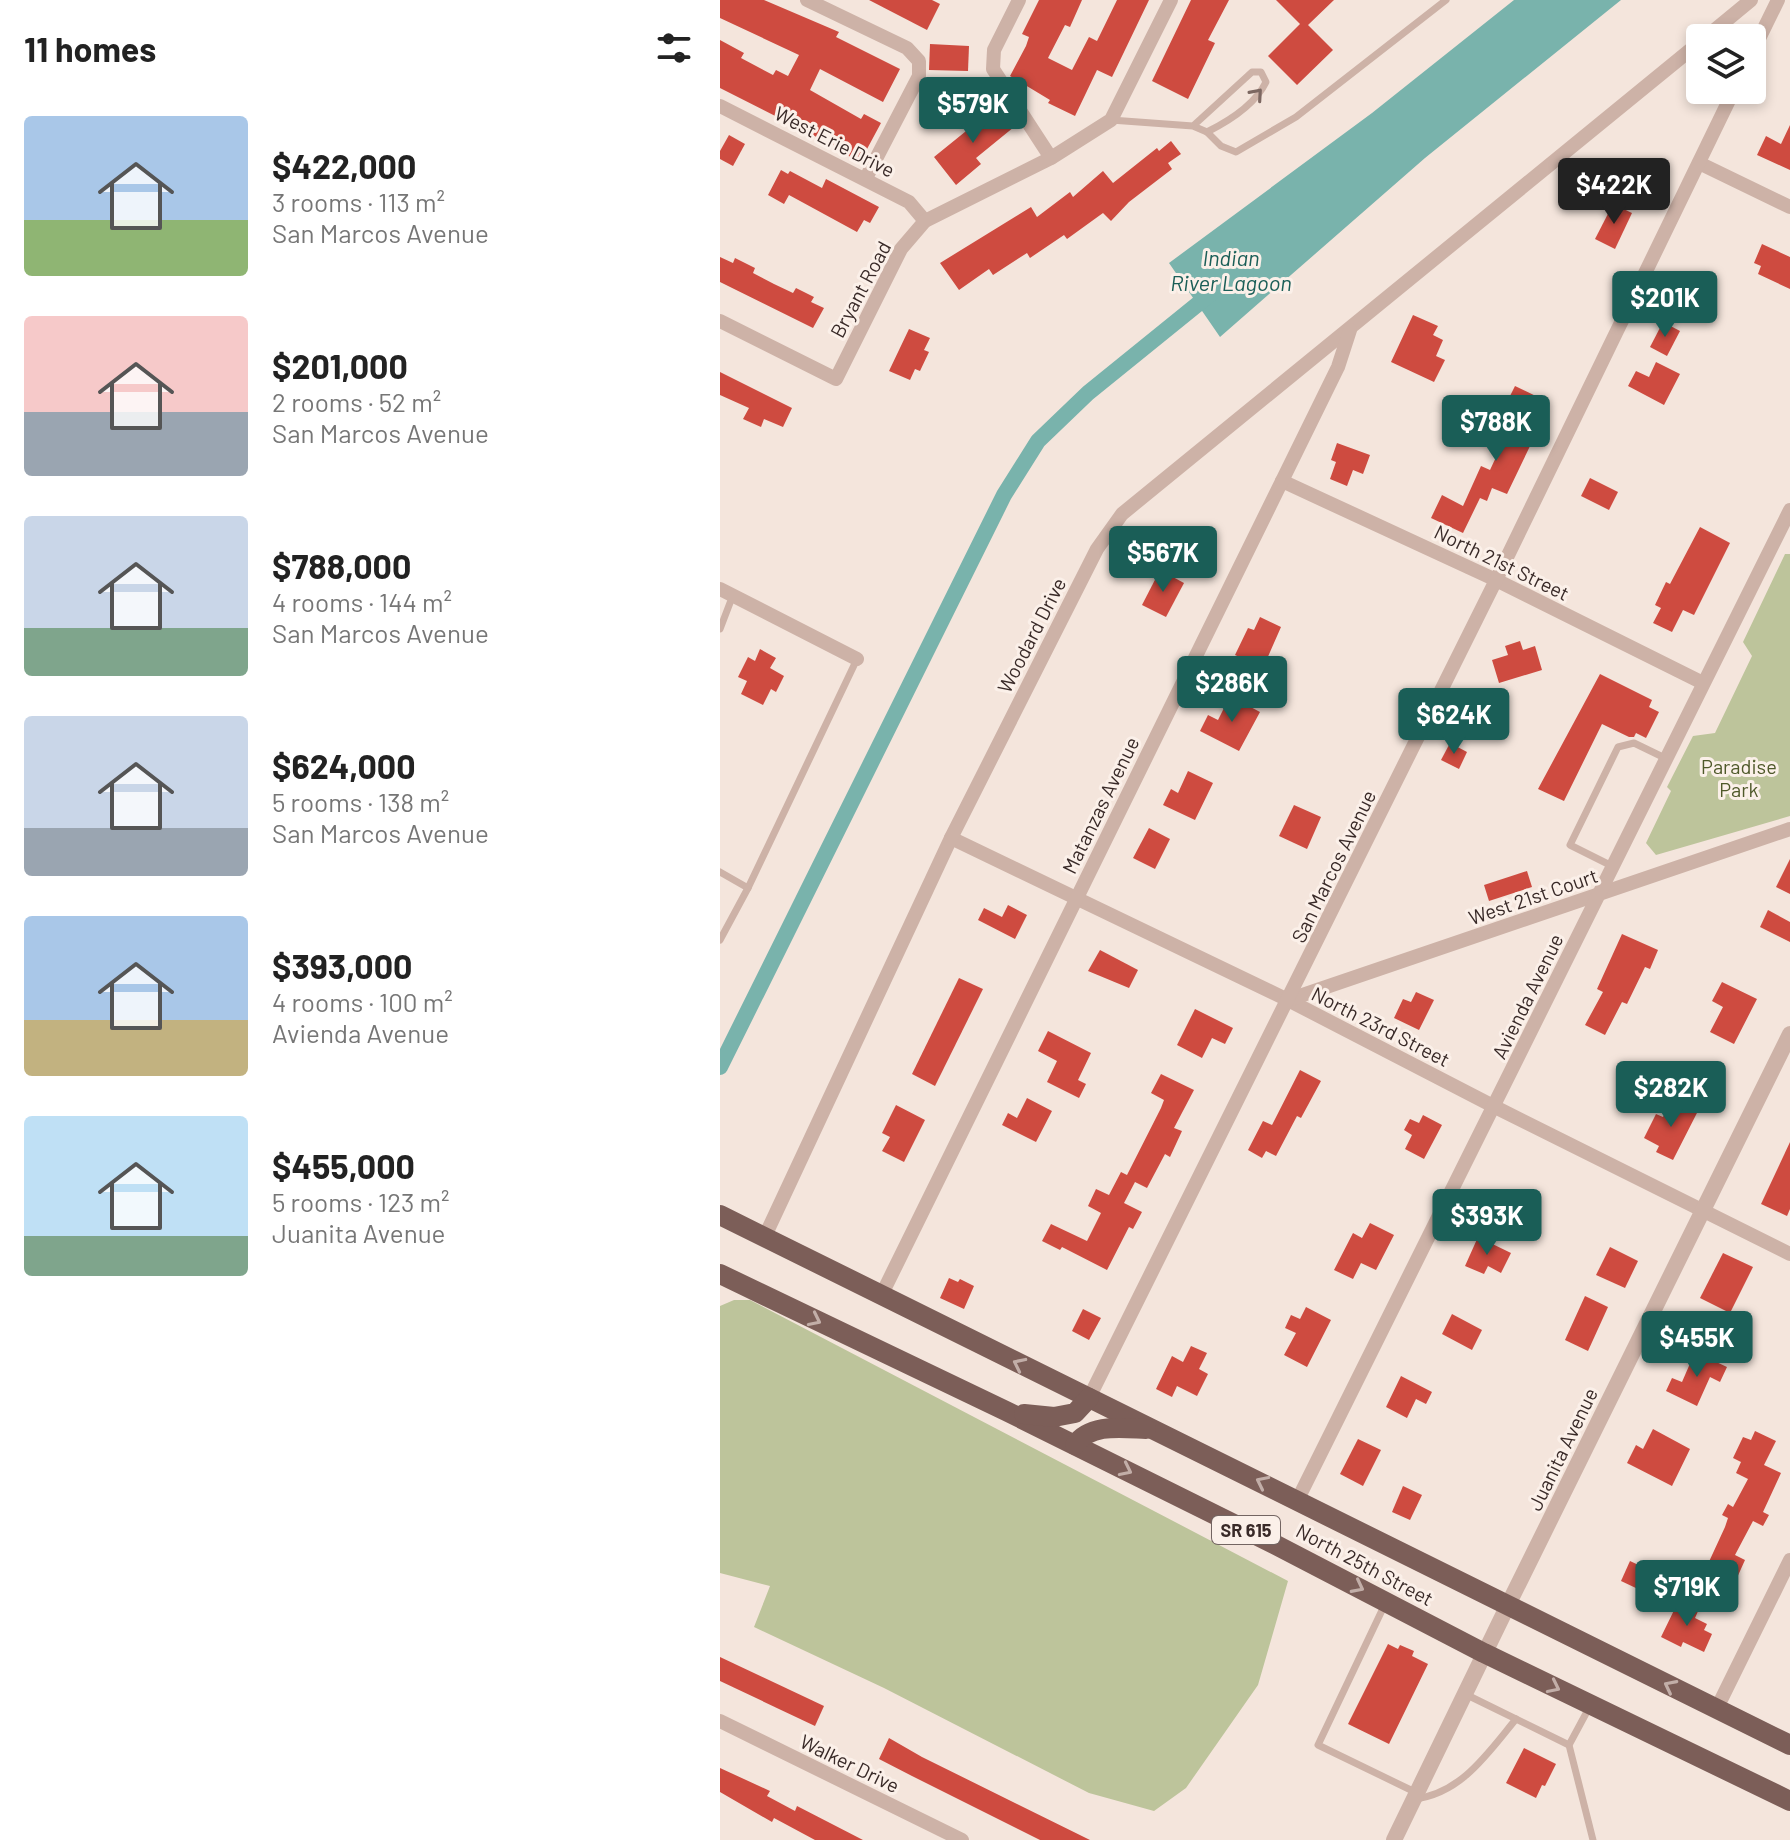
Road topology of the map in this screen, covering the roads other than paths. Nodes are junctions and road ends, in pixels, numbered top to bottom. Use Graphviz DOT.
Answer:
graph roads {
  1 [pos="807,0"];
  2 [pos="1019,0"];
  3 [pos="1171,0"];
  4 [pos="1446,0"];
  5 [pos="1751,0"];
  6 [pos="1778,0"];
  7 [pos="1722,24"];
  8 [pos="1766,24"];
  9 [pos="1686,54"];
  10 [pos="1727,104"];
  11 [pos="720,106"];
  12 [pos="1111,120"];
  13 [pos="1193,126"];
  14 [pos="1207,132"];
  15 [pos="1051,158"];
  16 [pos="1699,163"];
  17 [pos="866,178"];
  18 [pos="1790,207"];
  19 [pos="925,221"];
  20 [pos="720,321"];
  21 [pos="1350,330"];
  22 [pos="1282,481"];
  23 [pos="1790,510"];
  24 [pos="1496,580"];
  25 [pos="726,592"];
  26 [pos="720,629"];
  27 [pos="857,659"];
  28 [pos="1703,683"];
  29 [pos="1667,759"];
  30 [pos="1790,829"];
  31 [pos="951,838"];
  32 [pos="1614,867"];
  33 [pos="720,872"];
  34 [pos="748,888"];
  35 [pos="1600,894"];
  36 [pos="1076,899"];
  37 [pos="720,940"];
  38 [pos="1288,1000"];
  39 [pos="1790,1034"];
  40 [pos="1495,1107"];
  41 [pos="1703,1211"];
  42 [pos="720,1215"];
  43 [pos="765,1236"];
  44 [pos="1790,1254"];
  45 [pos="720,1274"];
  46 [pos="881,1296"];
  47 [pos="1089,1398"];
  48 [pos="1006,1411"];
  49 [pos="1154,1430"];
  50 [pos="1075,1445"];
  51 [pos="1298,1499"];
  52 [pos="1790,1560"];
  53 [pos="1386,1602"];
  54 [pos="1508,1605"];
  55 [pos="1484,1653"];
  56 [pos="1465,1694"];
  57 [pos="1590,1705"];
  58 [pos="1716,1710"];
  59 [pos="1516,1719"];
  60 [pos="720,1721"];
  61 [pos="1569,1745"];
  62 [pos="1790,1745"];
  63 [pos="1415,1796"];
  64 [pos="1790,1801"];
  65 [pos="962,1840"];
  66 [pos="1394,1840"];
  67 [pos="1593,1840"];
  1 -- 17 [label="street"];
  2 -- 15 [label="street"];
  3 -- 12 [label="street"];
  4 -- 14 [label="lane"];
  5 -- 7 [label="street"];
  6 -- 8 [label="street"];
  9 -- 21 [label="street, Woodard Drive"];
  10 -- 16 [label="street, San Marcos Avenue"];
  11 -- 17 [label="street, West Erie Drive"];
  12 -- 13 [label="lane"];
  12 -- 15 [label="street"];
  13 -- 14 [label="lane"];
  14 -- 13 [label="lane, one-way"];
  15 -- 19 [label="street"];
  16 -- 18 [label="street"];
  16 -- 24 [label="street, San Marcos Avenue"];
  17 -- 19 [label="street, West Erie Drive"];
  19 -- 20 [label="street, Bryant Road"];
  21 -- 22 [label="street, Matanzas Avenue"];
  21 -- 31 [label="street, Woodard Drive"];
  22 -- 24 [label="street, North 21st Street"];
  22 -- 36 [label="street, Matanzas Avenue"];
  23 -- 28 [label="street, Avienda Avenue"];
  24 -- 28 [label="street, North 21st Street"];
  24 -- 38 [label="street, San Marcos Avenue"];
  25 -- 26 [label="lane"];
  25 -- 27 [label="street"];
  27 -- 34 [label="lane"];
  28 -- 29 [label="street, Avienda Avenue"];
  29 -- 32 [label="street, Avienda Avenue"];
  29 -- 32 [label="lane"];
  30 -- 35 [label="street, West 21st Court"];
  31 -- 36 [label="street, North 23rd Street"];
  31 -- 43 [label="street, Woodard Drive"];
  32 -- 35 [label="street, Avienda Avenue"];
  33 -- 34 [label="lane"];
  34 -- 37 [label="lane"];
  35 -- 38 [label="street, West 21st Court"];
  35 -- 40 [label="street, Avienda Avenue"];
  36 -- 38 [label="street, North 23rd Street"];
  36 -- 46 [label="street, Matanzas Avenue"];
  38 -- 40 [label="street, North 23rd Street"];
  38 -- 47 [label="street, San Marcos Avenue"];
  39 -- 41 [label="street, Juanita Avenue"];
  40 -- 41 [label="street, North 23rd Street"];
  40 -- 51 [label="street, Avienda Avenue"];
  41 -- 44 [label="street, North 23rd Street"];
  41 -- 54 [label="street, Juanita Avenue"];
  42 -- 43 [label="main road, SR 615"];
  43 -- 46 [label="main road, North 25th Street / SR 615"];
  45 -- 48 [label="main road, North 25th Street / SR 615, one-way"];
  47 -- 46 [label="main road, North 25th Street / SR 615, one-way"];
  47 -- 48 [label="main road"];
  47 -- 49 [label="main road, North 25th Street / SR 615"];
  48 -- 50 [label="main road, North 25th Street / SR 615"];
  49 -- 50 [label="main road"];
  51 -- 49 [label="main road, North 25th Street / SR 615, one-way"];
  50 -- 53 [label="main road, North 25th Street / SR 615, one-way"];
  51 -- 54 [label="main road, North 25th Street / SR 615"];
  52 -- 58 [label="street"];
  53 -- 55 [label="main road, North 25th Street / SR 615"];
  53 -- 63 [label="lane"];
  54 -- 55 [label="street, Juanita Avenue"];
  58 -- 54 [label="main road, North 25th Street / SR 615, one-way"];
  55 -- 56 [label="street, Juanita Avenue"];
  55 -- 57 [label="main road, North 25th Street / SR 615, one-way"];
  56 -- 59 [label="lane"];
  56 -- 63 [label="street, Juanita Avenue"];
  57 -- 61 [label="lane"];
  57 -- 64 [label="main road, North 25th Street / SR 615"];
  58 -- 62 [label="main road, North 25th Street / SR 615"];
  59 -- 61 [label="lane"];
  59 -- 63 [label="lane"];
  60 -- 65 [label="street, Walker Drive"];
  61 -- 67 [label="lane"];
  63 -- 66 [label="street, Juanita Avenue"];
}
